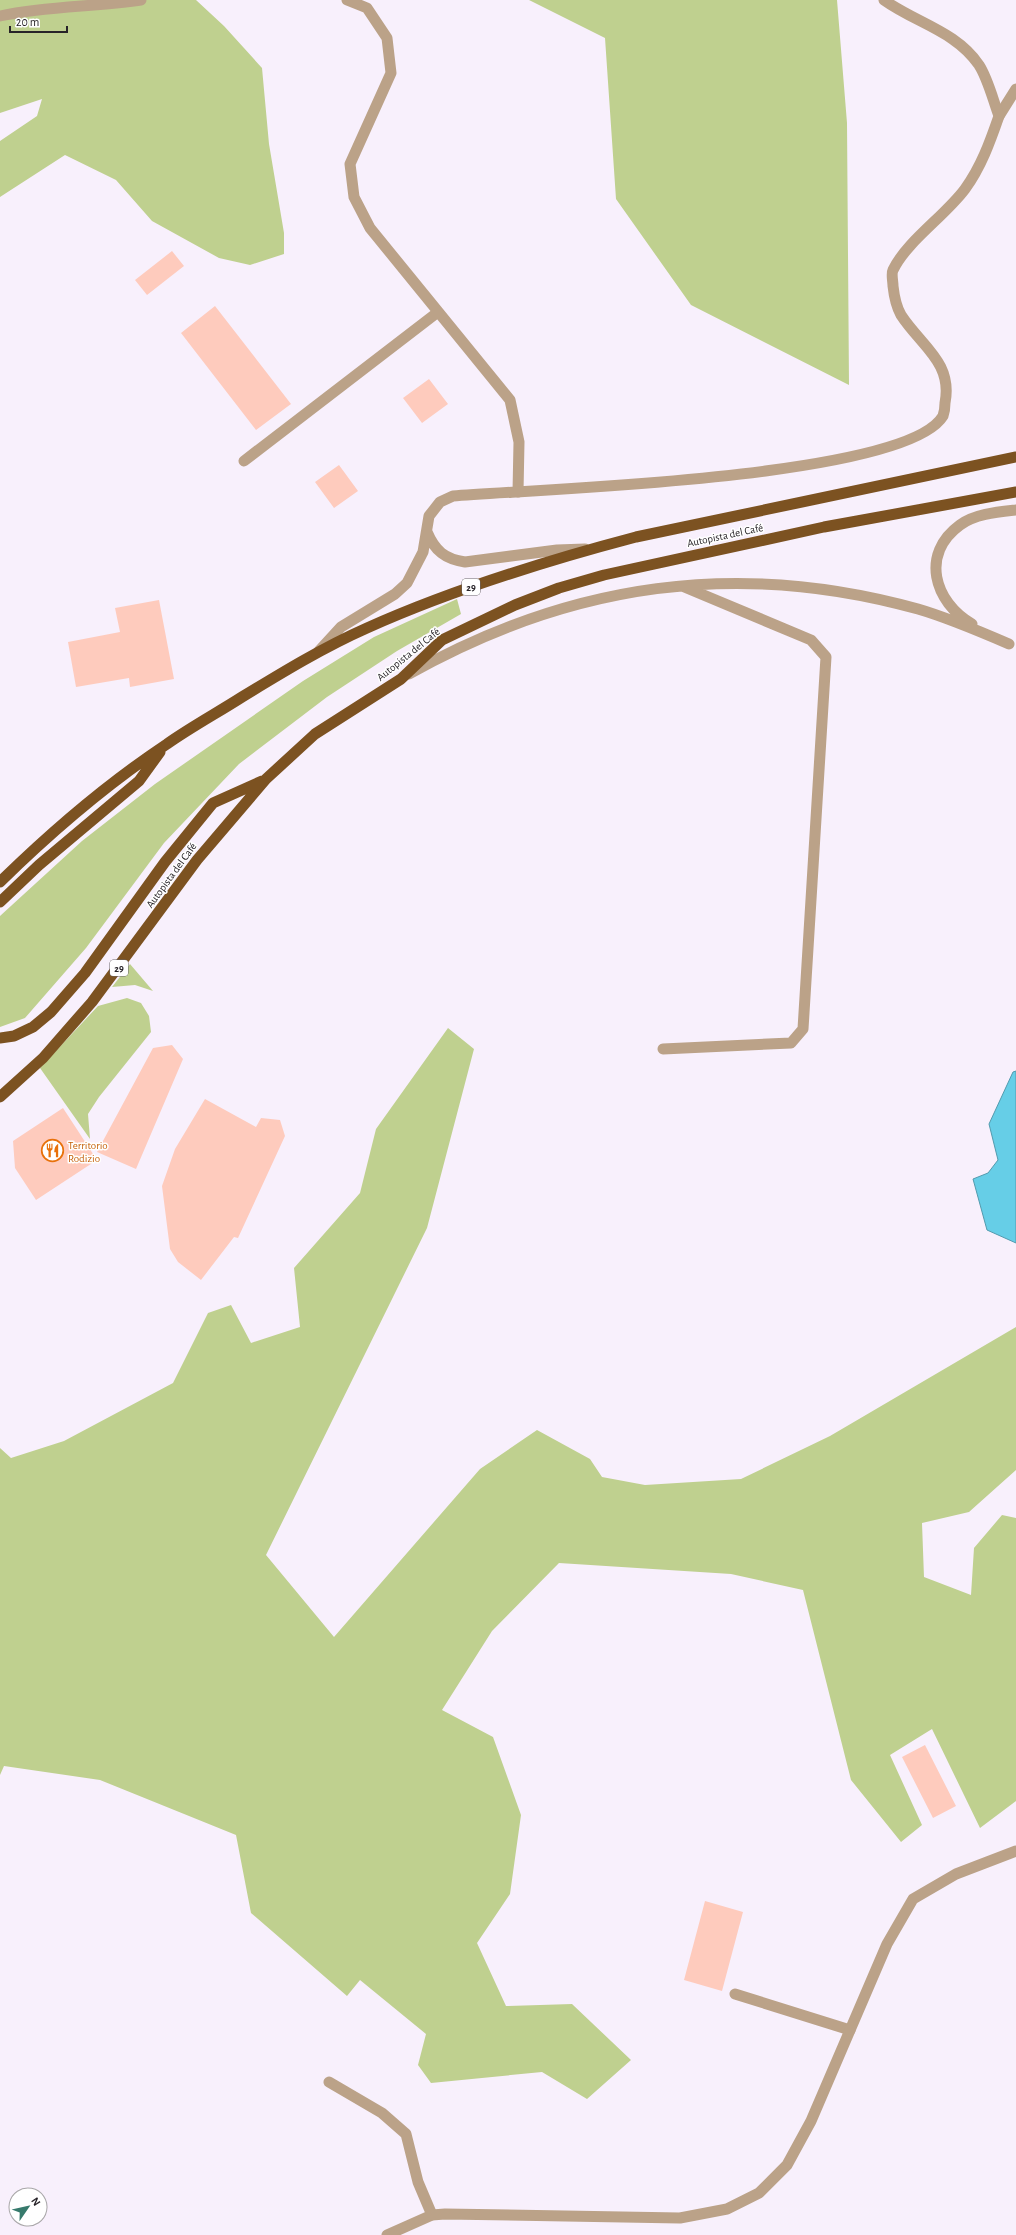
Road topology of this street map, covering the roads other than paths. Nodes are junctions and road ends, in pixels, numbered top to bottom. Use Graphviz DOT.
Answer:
graph roads {
  1 [pos="141,0"];
  2 [pos="347,0"];
  3 [pos="884,0"];
  4 [pos="0,16"];
  5 [pos="1016,89"];
  6 [pos="999,116"];
  7 [pos="438,312"];
  8 [pos="1016,457"];
  9 [pos="244,461"];
  10 [pos="518,492"];
  11 [pos="1016,492"];
  12 [pos="1016,510"];
  13 [pos="428,532"];
  14 [pos="591,548"];
  15 [pos="682,586"];
  16 [pos="1013,646"];
  17 [pos="318,653"];
  18 [pos="401,679"];
  19 [pos="166,744"];
  20 [pos="266,779"];
  21 [pos="0,882"];
  22 [pos="0,902"];
  23 [pos="0,1038"];
  24 [pos="663,1049"];
  25 [pos="0,1097"];
  26 [pos="1016,1851"];
  27 [pos="735,1994"];
  28 [pos="850,2030"];
  29 [pos="329,2082"];
  30 [pos="432,2215"];
  31 [pos="387,2235"];
  1 -- 4 [label="street"];
  2 -- 7 [label="street"];
  3 -- 6 [label="street"];
  5 -- 6 [label="street"];
  6 -- 10 [label="street"];
  7 -- 9 [label="street"];
  7 -- 10 [label="street"];
  8 -- 14 [label="highway, Autopista del Café / 29"];
  10 -- 13 [label="street"];
  11 -- 18 [label="highway, Autopista del Café / 29"];
  12 -- 16 [label="street"];
  13 -- 14 [label="street"];
  13 -- 17 [label="street"];
  14 -- 17 [label="highway, Autopista del Café / 29"];
  15 -- 16 [label="street"];
  15 -- 18 [label="street"];
  15 -- 24 [label="street"];
  17 -- 19 [label="highway, Autopista del Café / 29"];
  18 -- 20 [label="highway, Autopista del Café / 29"];
  19 -- 21 [label="highway, Autopista del Café / 29"];
  19 -- 22 [label="highway"];
  20 -- 23 [label="highway"];
  20 -- 25 [label="highway, Autopista del Café / 29"];
  26 -- 28 [label="street"];
  27 -- 28 [label="street"];
  28 -- 30 [label="street"];
  29 -- 30 [label="street"];
  30 -- 31 [label="street"];
}
